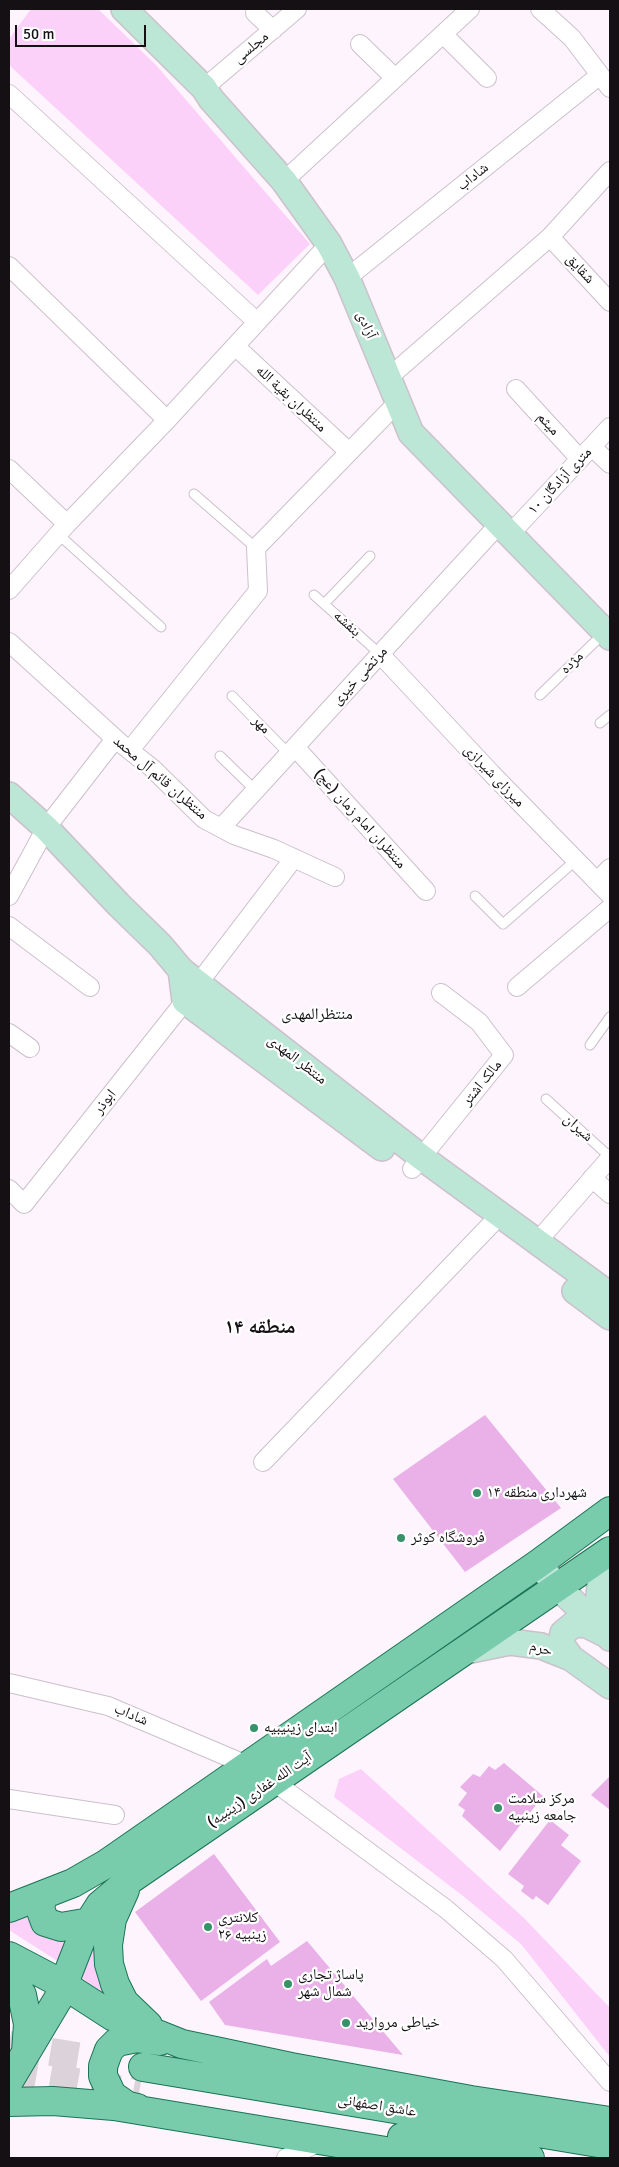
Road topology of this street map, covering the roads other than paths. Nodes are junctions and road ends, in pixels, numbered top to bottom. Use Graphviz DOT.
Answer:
graph roads {
  1 [pos="124,9"];
  2 [pos="297,9"];
  3 [pos="464,10"];
  4 [pos="551,12"];
  5 [pos="255,13"];
  6 [pos="272,30"];
  7 [pos="443,34"];
  8 [pos="360,44"];
  9 [pos="395,78"];
  10 [pos="487,78"];
  11 [pos="605,82"];
  12 [pos="204,88"];
  13 [pos="9,94"];
  14 [pos="610,171"];
  15 [pos="284,181"];
  16 [pos="550,237"];
  17 [pos="329,244"];
  18 [pos="9,266"];
  19 [pos="347,278"];
  20 [pos="610,302"];
  21 [pos="256,321"];
  22 [pos="235,346"];
  23 [pos="388,378"];
  24 [pos="516,389"];
  25 [pos="398,402"];
  26 [pos="167,420"];
  27 [pos="610,427"];
  28 [pos="592,447"];
  29 [pos="348,451"];
  30 [pos="580,459"];
  31 [pos="610,464"];
  32 [pos="9,469"];
  33 [pos="194,494"];
  34 [pos="505,528"];
  35 [pos="62,529"];
  36 [pos="256,548"];
  37 [pos="370,556"];
  38 [pos="9,590"];
  39 [pos="314,594"];
  40 [pos="324,604"];
  41 [pos="161,627"];
  42 [pos="608,635"];
  43 [pos="9,642"];
  44 [pos="380,654"];
  45 [pos="540,695"];
  46 [pos="232,696"];
  47 [pos="610,715"];
  48 [pos="600,723"];
  49 [pos="115,739"];
  50 [pos="130,750"];
  51 [pos="292,750"];
  52 [pos="220,756"];
  53 [pos="255,790"];
  54 [pos="9,795"];
  55 [pos="46,828"];
  56 [pos="221,828"];
  57 [pos="294,858"];
  58 [pos="576,860"];
  59 [pos="610,868"];
  60 [pos="335,877"];
  61 [pos="597,881"];
  62 [pos="426,891"];
  63 [pos="610,895"];
  64 [pos="9,896"];
  65 [pos="475,896"];
  66 [pos="610,908"];
  67 [pos="9,926"];
  68 [pos="188,985"];
  69 [pos="90,987"];
  70 [pos="518,987"];
  71 [pos="441,993"];
  72 [pos="610,1017"];
  73 [pos="9,1033"];
  74 [pos="590,1045"];
  75 [pos="30,1048"];
  76 [pos="546,1099"];
  77 [pos="610,1158"];
  78 [pos="417,1163"];
  79 [pos="592,1178"];
  80 [pos="9,1189"];
  81 [pos="610,1194"];
  82 [pos="495,1221"];
  83 [pos="537,1242"];
  84 [pos="610,1295"];
  85 [pos="610,1317"];
  86 [pos="264,1462"];
  87 [pos="610,1511"];
  88 [pos="610,1551"];
  89 [pos="610,1561"];
  90 [pos="538,1564"];
  91 [pos="558,1587"];
  92 [pos="608,1636"];
  93 [pos="464,1651"];
  94 [pos="571,1658"];
  95 [pos="9,1683"];
  96 [pos="610,1686"];
  97 [pos="247,1764"];
  98 [pos="273,1781"];
  99 [pos="9,1799"];
  100 [pos="115,1815"];
  101 [pos="130,1879"];
  102 [pos="43,1895"];
  103 [pos="9,1908"];
  104 [pos="90,1922"];
  105 [pos="9,1956"];
  106 [pos="9,1971"];
  107 [pos="64,1985"];
  108 [pos="156,2033"];
  109 [pos="182,2044"];
  110 [pos="26,2053"];
  111 [pos="9,2081"];
  112 [pos="610,2082"];
  113 [pos="9,2102"];
  114 [pos="557,2113"];
  115 [pos="610,2113"];
  116 [pos="170,2118"];
  117 [pos="610,2121"];
  118 [pos="324,2140"];
  119 [pos="610,2145"];
  120 [pos="419,2157"];
  121 [pos="286,2158"];
  122 [pos="530,2158"];
  1 -- 12 [label="street, آزادی"];
  2 -- 6 [label="street, مجلسی"];
  3 -- 7 [label="street"];
  4 -- 11 [label="street"];
  5 -- 6 [label="street"];
  6 -- 12 [label="street, مجلسی"];
  7 -- 9 [label="street"];
  7 -- 10 [label="street"];
  8 -- 9 [label="street"];
  9 -- 15 [label="street"];
  11 -- 19 [label="street, شاداب"];
  12 -- 15 [label="street, آزادی"];
  13 -- 21 [label="street"];
  14 -- 16 [label="street"];
  15 -- 17 [label="street, آزادی"];
  16 -- 20 [label="street, شقایق"];
  16 -- 23 [label="street"];
  17 -- 19 [label="street, آزادی"];
  17 -- 21 [label="street"];
  18 -- 26 [label="street"];
  19 -- 23 [label="street, آزادی"];
  21 -- 22 [label="street"];
  22 -- 26 [label="street"];
  22 -- 29 [label="street, منتظران بقیة الله"];
  23 -- 25 [label="street, آزادی"];
  24 -- 30 [label="street, میثم"];
  25 -- 29 [label="street"];
  25 -- 34 [label="street, آزادی"];
  26 -- 35 [label="street"];
  27 -- 28 [label="street, ۱۰ متری آزادگان"];
  28 -- 30 [label="street, ۱۰ متری آزادگان"];
  28 -- 31 [label="street"];
  29 -- 36 [label="street"];
  30 -- 34 [label="street, ۱۰ متری آزادگان"];
  32 -- 35 [label="street"];
  33 -- 36 [label="lane"];
  34 -- 42 [label="street, آزادی"];
  34 -- 44 [label="street, مرتضی خیری"];
  35 -- 38 [label="street"];
  35 -- 41 [label="lane"];
  36 -- 50 [label="street"];
  37 -- 40 [label="lane"];
  39 -- 40 [label="lane, بنفشه"];
  40 -- 44 [label="lane, بنفشه"];
  42 -- 45 [label="lane, مژده"];
  43 -- 49 [label="street, منتظران قائم آل محمد"];
  44 -- 51 [label="street, مرتضی خیری"];
  44 -- 58 [label="street, میرزای شیرازی"];
  46 -- 51 [label="lane, مهر"];
  47 -- 48 [label="lane"];
  49 -- 50 [label="street, منتظران قائم آل محمد"];
  49 -- 55 [label="street"];
  50 -- 56 [label="street, منتظران قائم آل محمد"];
  51 -- 53 [label="street, مرتضی خیری"];
  51 -- 62 [label="street, منتظران امام زمان (عج)"];
  52 -- 53 [label="lane"];
  53 -- 56 [label="street, مرتضی خیری"];
  54 -- 55 [label="street, منتظر المهدی"];
  55 -- 64 [label="street"];
  55 -- 68 [label="street, منتظر المهدی"];
  56 -- 57 [label="street, منتظران قائم آل محمد"];
  57 -- 60 [label="street, منتظران قائم آل محمد"];
  57 -- 68 [label="street"];
  58 -- 61 [label="street, میرزای شیرازی"];
  58 -- 65 [label="lane"];
  59 -- 61 [label="street"];
  61 -- 63 [label="street, میرزای شیرازی"];
  66 -- 70 [label="street"];
  67 -- 69 [label="street"];
  68 -- 78 [label="street, منتظر المهدی"];
  68 -- 80 [label="street, ابوذر"];
  71 -- 78 [label="street, مالک اشتر"];
  72 -- 74 [label="lane"];
  73 -- 75 [label="street"];
  76 -- 77 [label="lane, شیران"];
  77 -- 79 [label="street"];
  78 -- 82 [label="street, منتظر المهدی"];
  79 -- 81 [label="street"];
  79 -- 83 [label="street"];
  82 -- 83 [label="street, منتظر المهدی"];
  82 -- 85 [label="street"];
  82 -- 86 [label="street"];
  83 -- 84 [label="street, منتظر المهدی"];
  87 -- 90 [label="main road, آیت الله غفاری (زینبیه)"];
  88 -- 91 [label="main road, آیت الله غفاری (زینبیه)"];
  89 -- 92 [label="street"];
  90 -- 91 [label="street"];
  90 -- 97 [label="main road, آیت الله غفاری (زینبیه)"];
  91 -- 92 [label="street"];
  91 -- 93 [label="main road, آیت الله غفاری (زینبیه)"];
  92 -- 94 [label="street"];
  93 -- 94 [label="street, حرم"];
  93 -- 98 [label="main road, آیت الله غفاری (زینبیه)"];
  94 -- 96 [label="street, حرم"];
  95 -- 97 [label="street, شاداب"];
  97 -- 102 [label="main road, آیت الله غفاری (زینبیه)"];
  98 -- 101 [label="main road, آیت الله غفاری (زینبیه)"];
  98 -- 112 [label="street"];
  99 -- 100 [label="street"];
  101 -- 104 [label="main road, آیت الله غفاری (زینبیه)"];
  101 -- 108 [label="main road"];
  102 -- 103 [label="main road, آیت الله غفاری (زینبیه)"];
  102 -- 104 [label="main road"];
  104 -- 107 [label="main road, آیت الله غفاری (زینبیه)"];
  105 -- 107 [label="main road"];
  106 -- 110 [label="main road"];
  107 -- 108 [label="main road"];
  107 -- 110 [label="main road, آیت الله غفاری (زینبیه)"];
  108 -- 109 [label="main road"];
  109 -- 114 [label="main road"];
  109 -- 116 [label="main road"];
  110 -- 111 [label="main road, آیت الله غفاری (زینبیه)"];
  113 -- 116 [label="main road"];
  114 -- 115 [label="street"];
  114 -- 117 [label="main road"];
  116 -- 118 [label="main road"];
  118 -- 120 [label="main road"];
  118 -- 121 [label="street"];
  119 -- 122 [label="main road, عاشق اصفهانی"];
}
